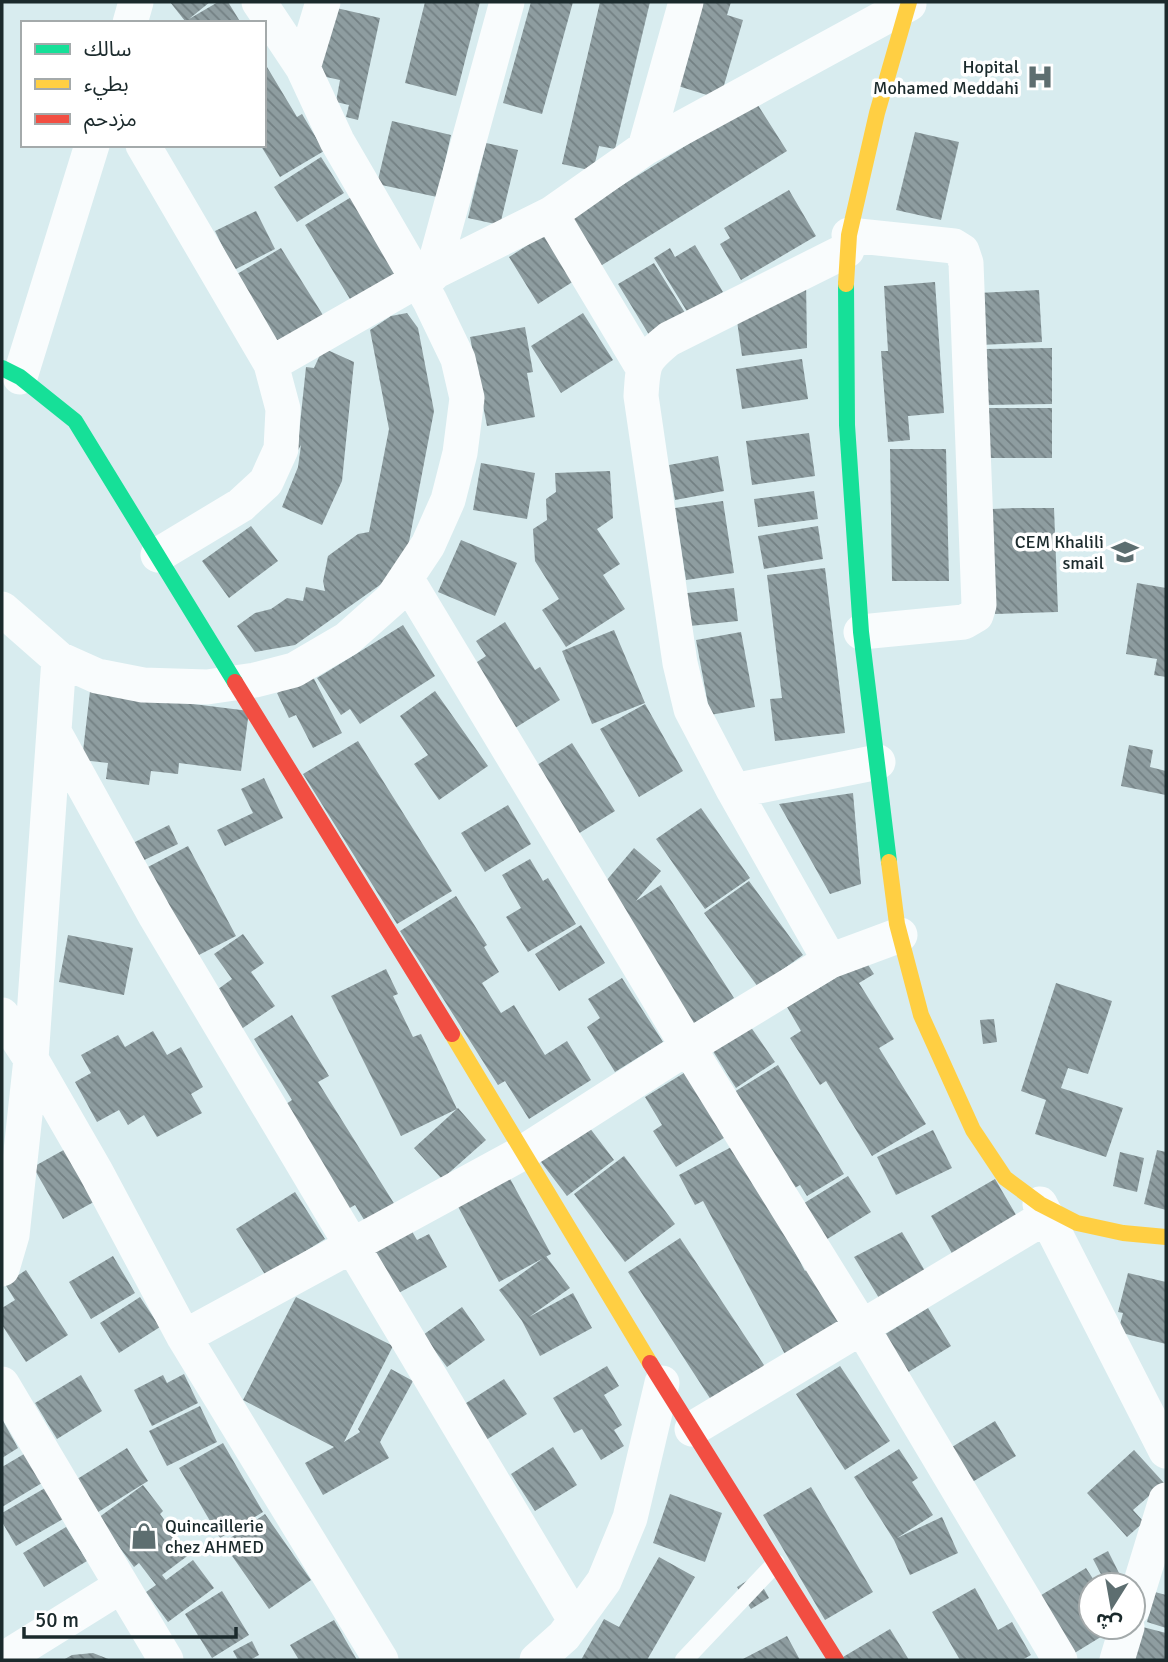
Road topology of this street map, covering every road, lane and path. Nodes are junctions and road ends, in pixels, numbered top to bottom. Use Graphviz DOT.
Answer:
graph roads {
  1 [pos="136,2"];
  2 [pos="259,2"];
  3 [pos="323,2"];
  4 [pos="508,2"];
  5 [pos="687,2"];
  6 [pos="909,3"];
  7 [pos="131,21"];
  8 [pos="303,68"];
  9 [pos="91,147"];
  10 [pos="144,147"];
  11 [pos="645,148"];
  12 [pos="551,215"];
  13 [pos="848,242"];
  14 [pos="425,278"];
  15 [pos="271,364"];
  16 [pos="643,368"];
  17 [pos="11,373"];
  18 [pos="158,555"];
  19 [pos="406,578"];
  20 [pos="2,609"];
  21 [pos="861,632"];
  22 [pos="59,659"];
  23 [pos="236,683"];
  24 [pos="54,732"];
  25 [pos="878,762"];
  26 [pos="734,791"];
  27 [pos="900,935"];
  28 [pos="831,961"];
  29 [pos="2,1015"];
  30 [pos="688,1047"];
  31 [pos="31,1059"];
  32 [pos="524,1152"];
  33 [pos="1044,1210"];
  34 [pos="1166,1237"];
  35 [pos="353,1247"];
  36 [pos="2,1269"];
  37 [pos="861,1326"];
  38 [pos="184,1337"];
  39 [pos="662,1383"];
  40 [pos="2,1384"];
  41 [pos="692,1429"];
  42 [pos="1166,1451"];
  43 [pos="1166,1500"];
  44 [pos="776,1563"];
  45 [pos="1144,1571"];
  46 [pos="121,1587"];
  47 [pos="576,1620"];
  48 [pos="1123,1641"];
  49 [pos="159,1648"];
  50 [pos="2,1660"];
  51 [pos="188,1660"];
  52 [pos="381,1660"];
  53 [pos="537,1660"];
  54 [pos="684,1660"];
  55 [pos="836,1660"];
  56 [pos="1060,1660"];
  57 [pos="1117,1660"];
  1 -- 7 [label="street"];
  2 -- 8 [label="street"];
  3 -- 8 [label="street"];
  4 -- 14 [label="street"];
  5 -- 11 [label="street"];
  6 -- 11 [label="street"];
  6 -- 13 [label="street"];
  8 -- 14 [label="street"];
  9 -- 17 [label="street"];
  10 -- 15 [label="street"];
  11 -- 12 [label="street"];
  12 -- 14 [label="street"];
  12 -- 16 [label="street"];
  13 -- 16 [label="street"];
  13 -- 21 [label="street"];
  13 -- 21 [label="street"];
  14 -- 15 [label="street"];
  14 -- 19 [label="street"];
  15 -- 18 [label="street"];
  16 -- 26 [label="street"];
  17 -- 18 [label="street"];
  18 -- 23 [label="street"];
  19 -- 23 [label="street"];
  19 -- 30 [label="street"];
  20 -- 22 [label="street"];
  21 -- 25 [label="street"];
  22 -- 23 [label="street"];
  22 -- 24 [label="street"];
  23 -- 32 [label="street"];
  24 -- 31 [label="street"];
  24 -- 35 [label="street"];
  25 -- 26 [label="street"];
  25 -- 27 [label="street"];
  26 -- 28 [label="street"];
  27 -- 28 [label="street"];
  27 -- 33 [label="street"];
  28 -- 30 [label="street"];
  29 -- 31 [label="street"];
  30 -- 32 [label="street"];
  30 -- 37 [label="street"];
  31 -- 36 [label="street"];
  31 -- 38 [label="street"];
  32 -- 35 [label="street"];
  32 -- 39 [label="street"];
  33 -- 34 [label="street"];
  33 -- 37 [label="street"];
  33 -- 42 [label="street"];
  35 -- 38 [label="street"];
  35 -- 47 [label="street"];
  37 -- 41 [label="street"];
  37 -- 56 [label="street"];
  38 -- 52 [label="street"];
  39 -- 41 [label="street"];
  39 -- 47 [label="street"];
  40 -- 46 [label="street"];
  41 -- 44 [label="street"];
  43 -- 45 [label="street"];
  44 -- 54 [label="lane"];
  44 -- 55 [label="street"];
  46 -- 49 [label="street"];
  46 -- 50 [label="street"];
  47 -- 53 [label="street"];
  48 -- 57 [label="street"];
  49 -- 51 [label="street"];
}
